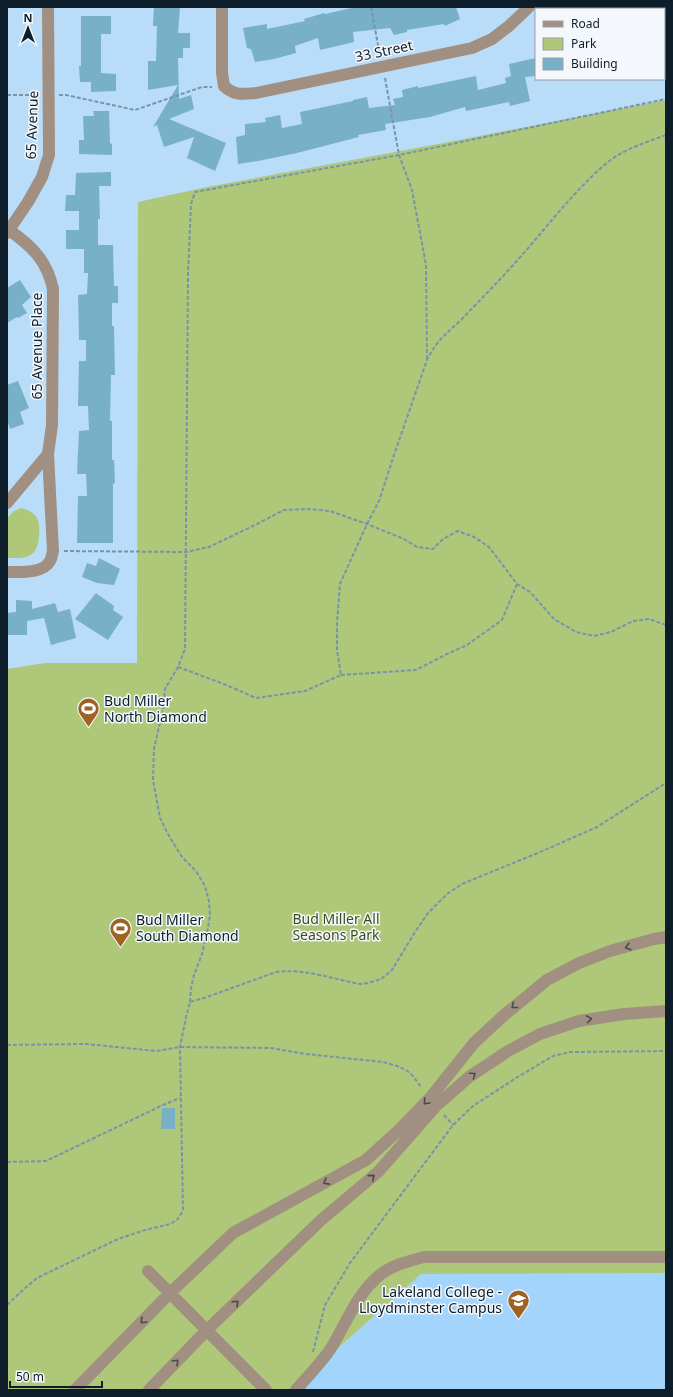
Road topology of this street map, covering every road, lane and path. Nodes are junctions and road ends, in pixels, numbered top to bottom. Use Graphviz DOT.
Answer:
graph roads {
  1 [pos="48,7"];
  2 [pos="222,7"];
  3 [pos="371,7"];
  4 [pos="529,7"];
  5 [pos="380,55"];
  6 [pos="385,79"];
  7 [pos="202,87"];
  8 [pos="7,95"];
  9 [pos="35,95"];
  10 [pos="58,95"];
  11 [pos="666,99"];
  12 [pos="666,135"];
  13 [pos="399,155"];
  14 [pos="8,232"];
  15 [pos="427,360"];
  16 [pos="48,454"];
  17 [pos="7,502"];
  18 [pos="367,524"];
  19 [pos="67,551"];
  20 [pos="186,552"];
  21 [pos="7,572"];
  22 [pos="517,584"];
  23 [pos="666,625"];
  24 [pos="178,667"];
  25 [pos="341,675"];
  26 [pos="666,783"];
  27 [pos="666,938"];
  28 [pos="190,1002"];
  29 [pos="666,1011"];
  30 [pos="7,1046"];
  31 [pos="180,1047"];
  32 [pos="666,1050"];
  33 [pos="424,1091"];
  34 [pos="180,1098"];
  35 [pos="441,1112"];
  36 [pos="453,1124"];
  37 [pos="7,1162"];
  38 [pos="666,1257"];
  39 [pos="148,1271"];
  40 [pos="170,1293"];
  41 [pos="7,1305"];
  42 [pos="207,1330"];
  43 [pos="312,1355"];
  44 [pos="75,1390"];
  45 [pos="149,1390"];
  46 [pos="266,1390"];
  47 [pos="296,1390"];
  1 -- 14 [label="street, 65 Avenue"];
  2 -- 4 [label="street, 33 Street"];
  3 -- 5 [label="path"];
  6 -- 13 [label="path"];
  7 -- 10 [label="path"];
  8 -- 9 [label="path"];
  11 -- 13 [label="path"];
  12 -- 15 [label="path"];
  13 -- 15 [label="path"];
  13 -- 20 [label="path"];
  14 -- 16 [label="street, 65 Avenue Place"];
  15 -- 18 [label="path"];
  16 -- 17 [label="street"];
  16 -- 21 [label="street, 65 Avenue Place"];
  18 -- 20 [label="path"];
  18 -- 22 [label="path"];
  18 -- 25 [label="path"];
  19 -- 20 [label="path"];
  20 -- 24 [label="path"];
  22 -- 23 [label="path"];
  22 -- 25 [label="path"];
  24 -- 25 [label="path"];
  24 -- 28 [label="path"];
  26 -- 28 [label="path"];
  27 -- 40 [label="street, one-way"];
  28 -- 31 [label="path"];
  42 -- 29 [label="street, one-way"];
  30 -- 31 [label="path"];
  31 -- 33 [label="path"];
  31 -- 34 [label="path"];
  32 -- 36 [label="path"];
  34 -- 37 [label="path"];
  34 -- 41 [label="path"];
  35 -- 36 [label="path"];
  36 -- 43 [label="path"];
  38 -- 47 [label="street"];
  39 -- 40 [label="street"];
  40 -- 42 [label="street"];
  40 -- 44 [label="street, one-way"];
  45 -- 42 [label="street, one-way"];
  42 -- 46 [label="street"];
}
